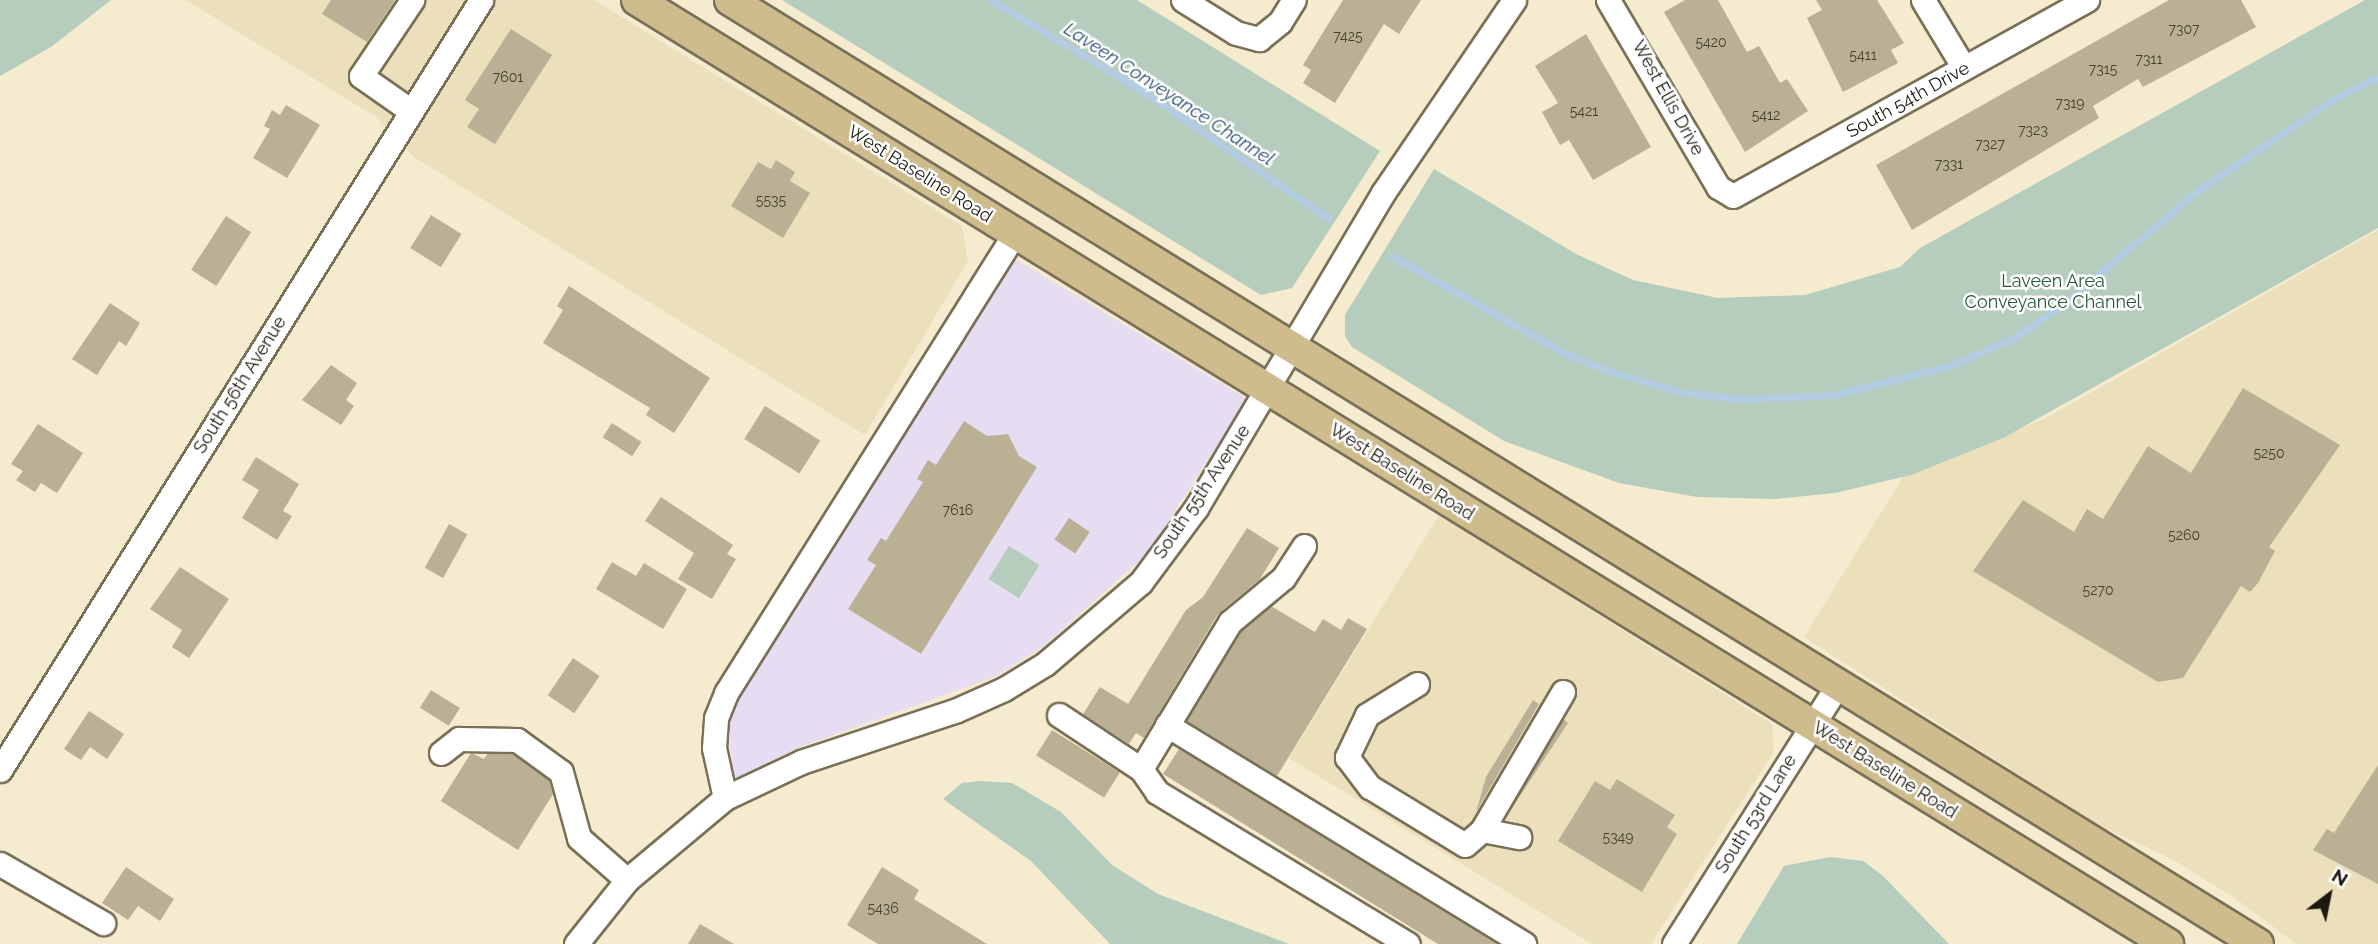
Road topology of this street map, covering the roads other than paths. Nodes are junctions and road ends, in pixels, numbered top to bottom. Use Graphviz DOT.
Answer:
graph roads {
  1 [pos="412,0"];
  2 [pos="481,0"];
  3 [pos="637,0"];
  4 [pos="730,0"];
  5 [pos="1183,0"];
  6 [pos="1294,0"];
  7 [pos="1514,0"];
  8 [pos="1608,0"];
  9 [pos="1923,0"];
  10 [pos="2087,0"];
  11 [pos="1964,68"];
  12 [pos="411,111"];
  13 [pos="1728,196"];
  14 [pos="1015,233"];
  15 [pos="1292,348"];
  16 [pos="1268,390"];
  17 [pos="1304,546"];
  18 [pos="1417,684"];
  19 [pos="1838,685"];
  20 [pos="1563,692"];
  21 [pos="1059,715"];
  22 [pos="1167,725"];
  23 [pos="1813,726"];
  24 [pos="441,753"];
  25 [pos="1140,769"];
  26 [pos="0,770"];
  27 [pos="725,798"];
  28 [pos="1482,830"];
  29 [pos="1519,837"];
  30 [pos="0,863"];
  31 [pos="627,880"];
  32 [pos="103,923"];
  33 [pos="576,944"];
  34 [pos="1408,944"];
  35 [pos="1524,944"];
  36 [pos="1674,944"];
  37 [pos="2168,944"];
  38 [pos="2258,944"];
  1 -- 12 [label="street"];
  2 -- 12 [label="street, South 56th Avenue"];
  3 -- 14 [label="main road, West Baseline Road"];
  4 -- 15 [label="main road"];
  5 -- 6 [label="street"];
  7 -- 15 [label="street, South 55th Avenue"];
  8 -- 13 [label="street, West Ellis Drive"];
  9 -- 11 [label="street"];
  10 -- 11 [label="street, South 54th Drive"];
  11 -- 13 [label="street, South 54th Drive"];
  12 -- 26 [label="street, South 56th Avenue"];
  14 -- 16 [label="main road, West Baseline Road"];
  14 -- 27 [label="street"];
  15 -- 16 [label="street, South 55th Avenue"];
  15 -- 19 [label="main road"];
  16 -- 23 [label="main road, West Baseline Road"];
  16 -- 27 [label="street, South 55th Avenue"];
  17 -- 22 [label="street"];
  18 -- 28 [label="street"];
  19 -- 23 [label="street, South 53rd Lane"];
  19 -- 38 [label="main road"];
  20 -- 28 [label="street"];
  21 -- 25 [label="street"];
  22 -- 25 [label="street"];
  22 -- 35 [label="street"];
  23 -- 36 [label="street, South 53rd Lane"];
  23 -- 37 [label="main road, West Baseline Road"];
  24 -- 31 [label="street"];
  25 -- 34 [label="street"];
  27 -- 31 [label="street, South 55th Avenue"];
  28 -- 29 [label="street"];
  30 -- 32 [label="street"];
  31 -- 33 [label="street, South 55th Avenue"];
}
